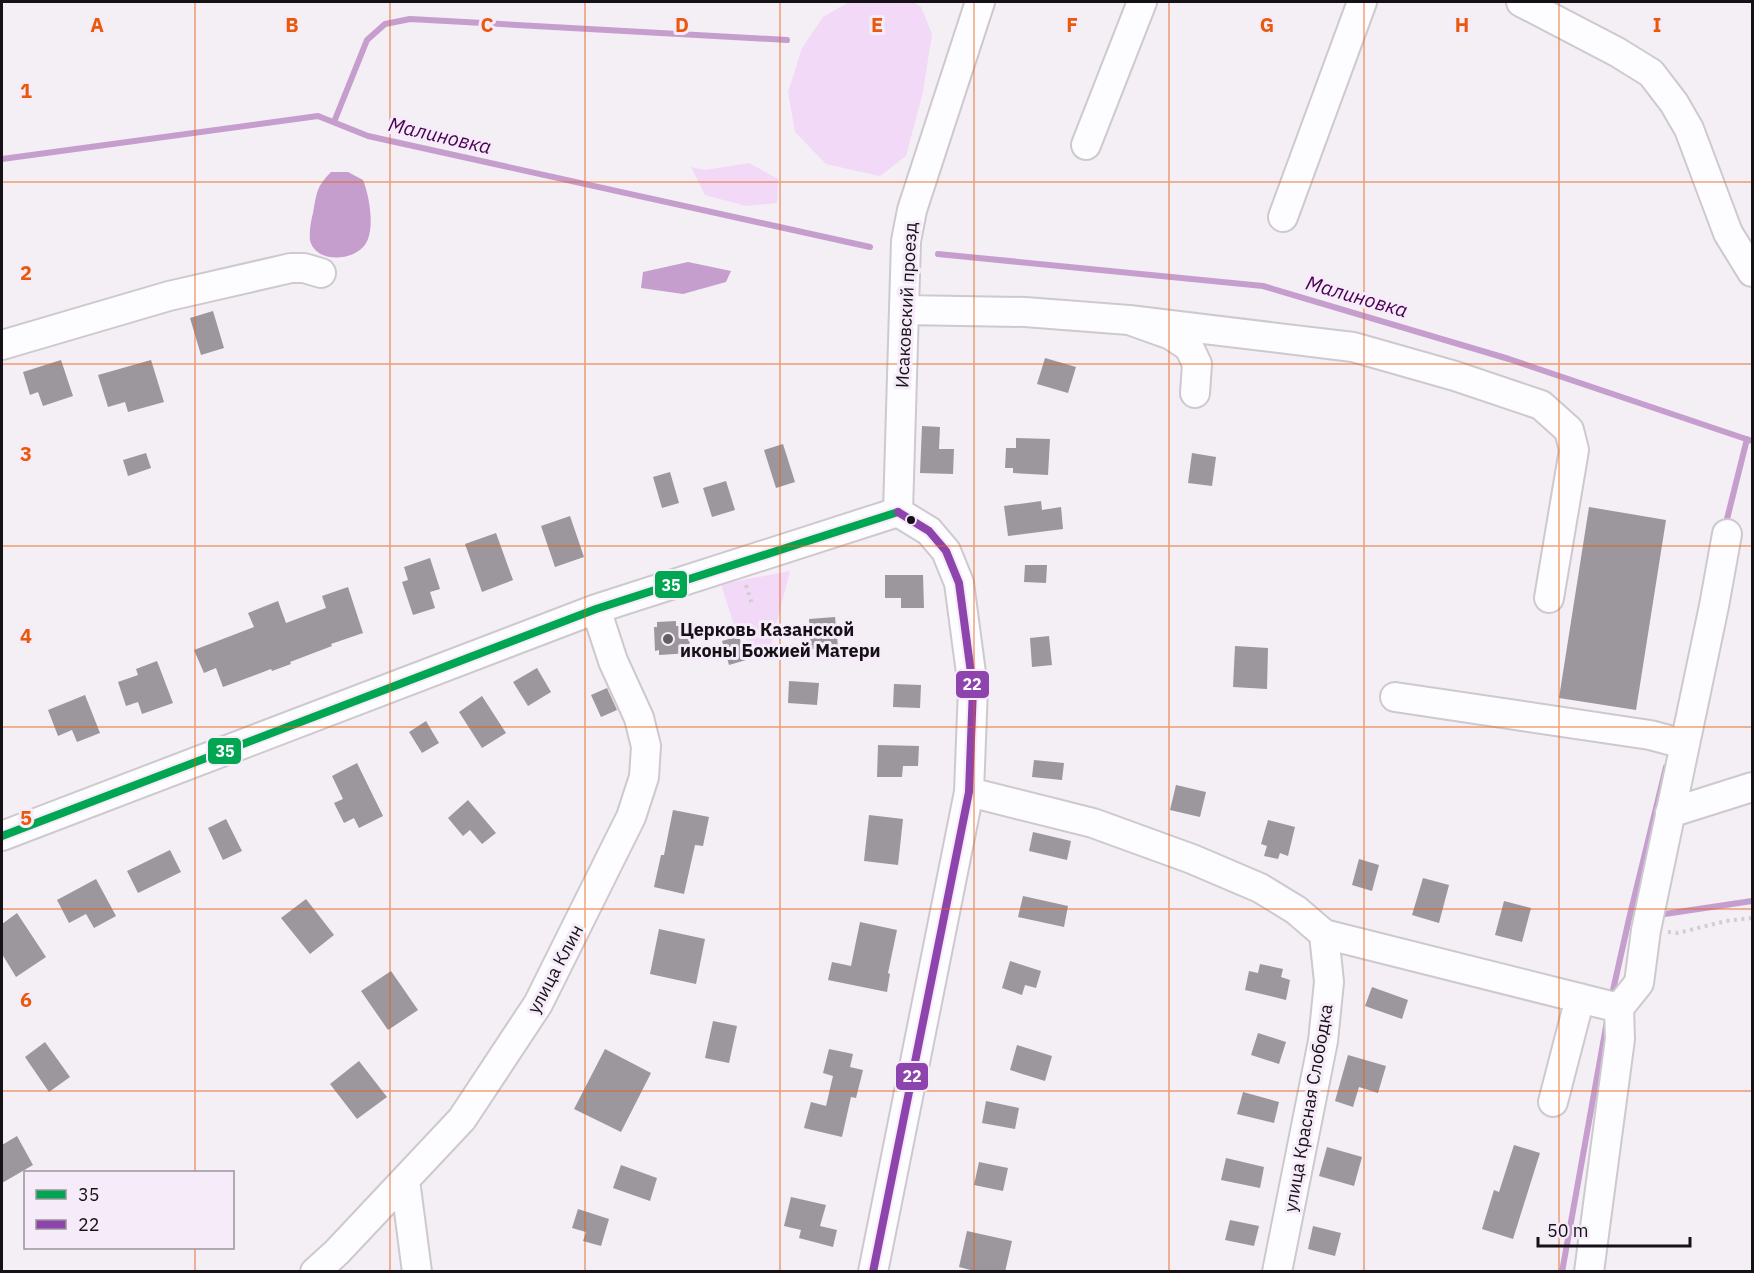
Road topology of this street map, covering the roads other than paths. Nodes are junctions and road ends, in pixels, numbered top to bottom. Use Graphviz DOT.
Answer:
graph roads {
  1 [pos="980,2"];
  2 [pos="1142,2"];
  3 [pos="1362,2"];
  4 [pos="1521,2"];
  5 [pos="1086,145"];
  6 [pos="1283,217"];
  7 [pos="1752,272"];
  8 [pos="321,273"];
  9 [pos="904,310"];
  10 [pos="1129,320"];
  11 [pos="2,345"];
  12 [pos="1195,393"];
  13 [pos="898,512"];
  14 [pos="1727,534"];
  15 [pos="1549,598"];
  16 [pos="596,609"];
  17 [pos="1395,697"];
  18 [pos="1684,744"];
  19 [pos="1752,787"];
  20 [pos="969,792"];
  21 [pos="1670,813"];
  22 [pos="2,836"];
  23 [pos="1324,934"];
  24 [pos="1580,998"];
  25 [pos="1618,1008"];
  26 [pos="1553,1102"];
  27 [pos="405,1180"];
  28 [pos="315,1272"];
  29 [pos="417,1272"];
  30 [pos="873,1272"];
  31 [pos="1277,1272"];
  32 [pos="1589,1272"];
  1 -- 9 [label="street, Исаковский проезд"];
  2 -- 5 [label="street"];
  3 -- 6 [label="street"];
  4 -- 7 [label="street"];
  8 -- 11 [label="street"];
  9 -- 10 [label="street"];
  9 -- 13 [label="street, Исаковский проезд"];
  10 -- 12 [label="street"];
  10 -- 15 [label="street"];
  13 -- 16 [label="street"];
  13 -- 20 [label="street"];
  14 -- 18 [label="street"];
  16 -- 22 [label="street"];
  16 -- 27 [label="street, улица Клин"];
  17 -- 18 [label="street"];
  18 -- 21 [label="street"];
  19 -- 21 [label="street"];
  20 -- 23 [label="street"];
  20 -- 30 [label="street"];
  21 -- 25 [label="street"];
  23 -- 24 [label="street"];
  23 -- 31 [label="street, улица Красная Слободка"];
  24 -- 25 [label="street"];
  24 -- 26 [label="street"];
  25 -- 32 [label="street"];
  27 -- 28 [label="street, улица Клин"];
  27 -- 29 [label="street"];
}
